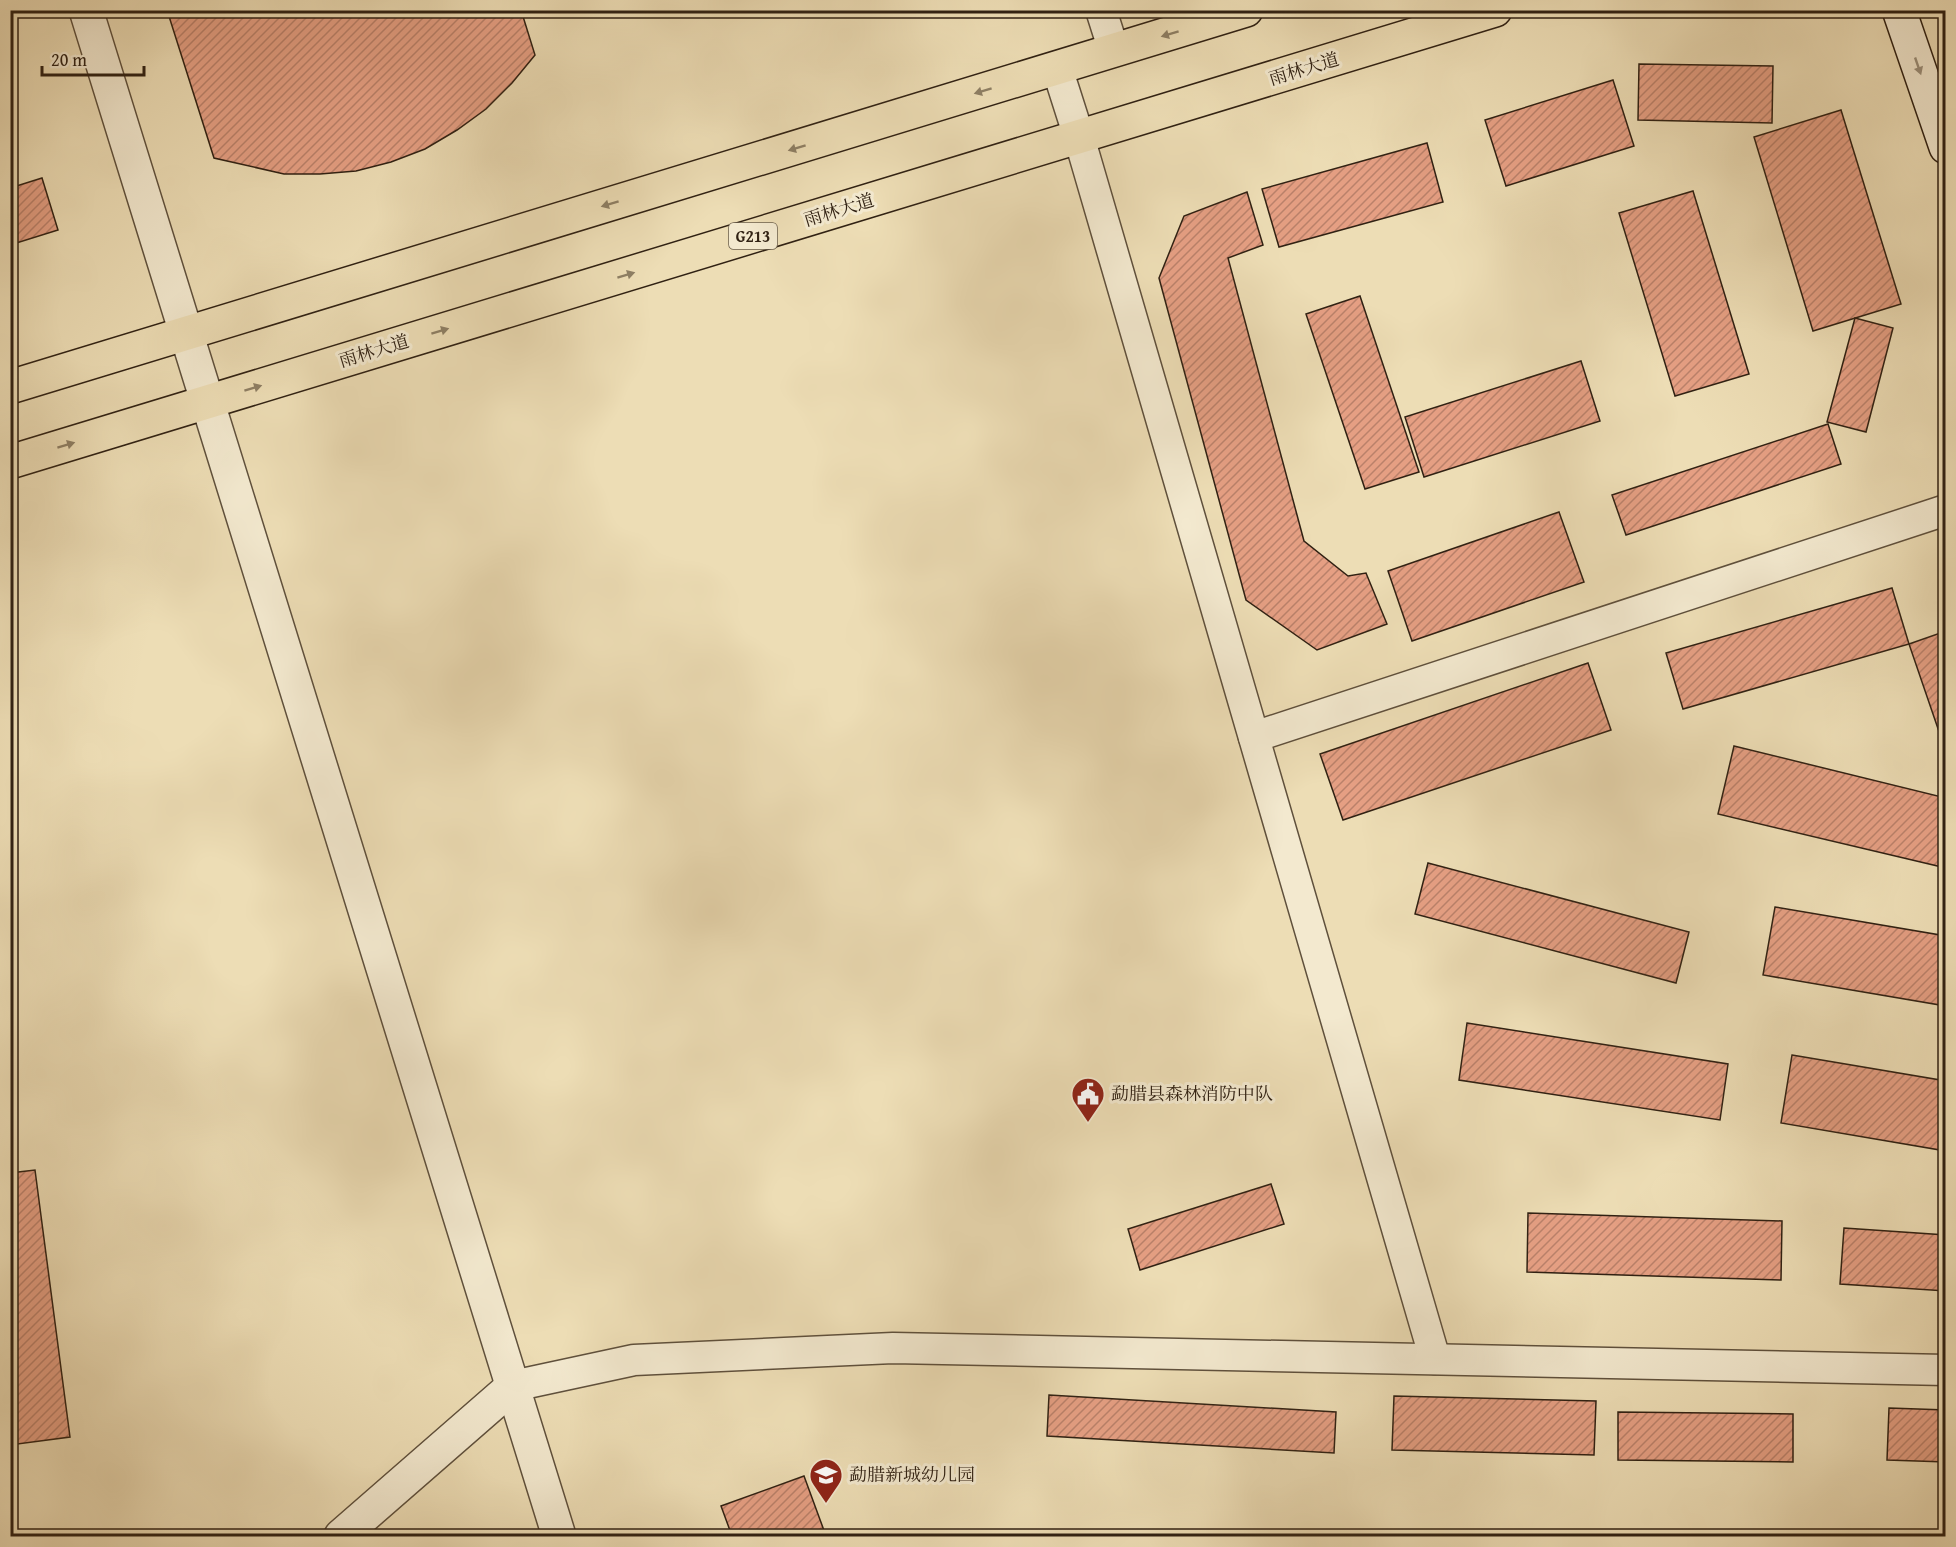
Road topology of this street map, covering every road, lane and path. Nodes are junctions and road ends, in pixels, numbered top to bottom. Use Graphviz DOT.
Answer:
graph roads {
  1 [pos="86,10"];
  2 [pos="1101,10"];
  3 [pos="1246,10"];
  4 [pos="1495,10"];
  5 [pos="1899,10"];
  6 [pos="1114,51"];
  7 [pos="1057,68"];
  8 [pos="1079,137"];
  9 [pos="1946,147"];
  10 [pos="186,333"];
  11 [pos="10,387"];
  12 [pos="207,402"];
  13 [pos="10,462"];
  14 [pos="1946,510"];
  15 [pos="1254,737"];
  16 [pos="1435,1359"];
  17 [pos="1946,1370"];
  18 [pos="513,1386"];
  19 [pos="341,1536"];
  20 [pos="559,1536"];
  1 -- 10 [label="street"];
  2 -- 6 [label="street"];
  3 -- 6 [label="highway, one-way"];
  4 -- 8 [label="highway, 雨林大道 / G213"];
  5 -- 9 [label="street, one-way"];
  6 -- 7 [label="highway"];
  7 -- 8 [label="street"];
  7 -- 10 [label="highway, one-way"];
  12 -- 8 [label="highway, 雨林大道 / G213, one-way"];
  8 -- 15 [label="street"];
  10 -- 11 [label="highway"];
  10 -- 12 [label="street"];
  13 -- 12 [label="highway, 雨林大道 / G213, one-way"];
  12 -- 18 [label="street"];
  14 -- 15 [label="street"];
  15 -- 16 [label="street"];
  16 -- 17 [label="street"];
  16 -- 18 [label="street"];
  18 -- 19 [label="street"];
  18 -- 20 [label="street"];
}
